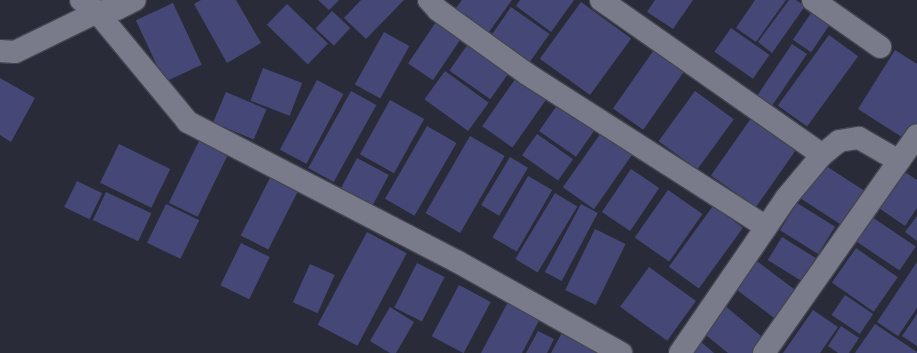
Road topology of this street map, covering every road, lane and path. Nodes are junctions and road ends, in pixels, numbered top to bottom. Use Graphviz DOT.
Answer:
graph roads {
  1 [pos="135,0"];
  2 [pos="429,0"];
  3 [pos="602,0"];
  4 [pos="813,0"];
  5 [pos="89,6"];
  6 [pos="880,47"];
  7 [pos="0,51"];
  8 [pos="910,151"];
  9 [pos="822,155"];
  10 [pos="766,227"];
  11 [pos="621,353"];
  12 [pos="680,353"];
  13 [pos="764,353"];
  1 -- 5 [label="street"];
  2 -- 10 [label="street"];
  3 -- 9 [label="street"];
  4 -- 6 [label="street"];
  5 -- 7 [label="street"];
  5 -- 11 [label="street"];
  8 -- 9 [label="street"];
  8 -- 13 [label="street"];
  9 -- 10 [label="street"];
  10 -- 12 [label="street"];
}
